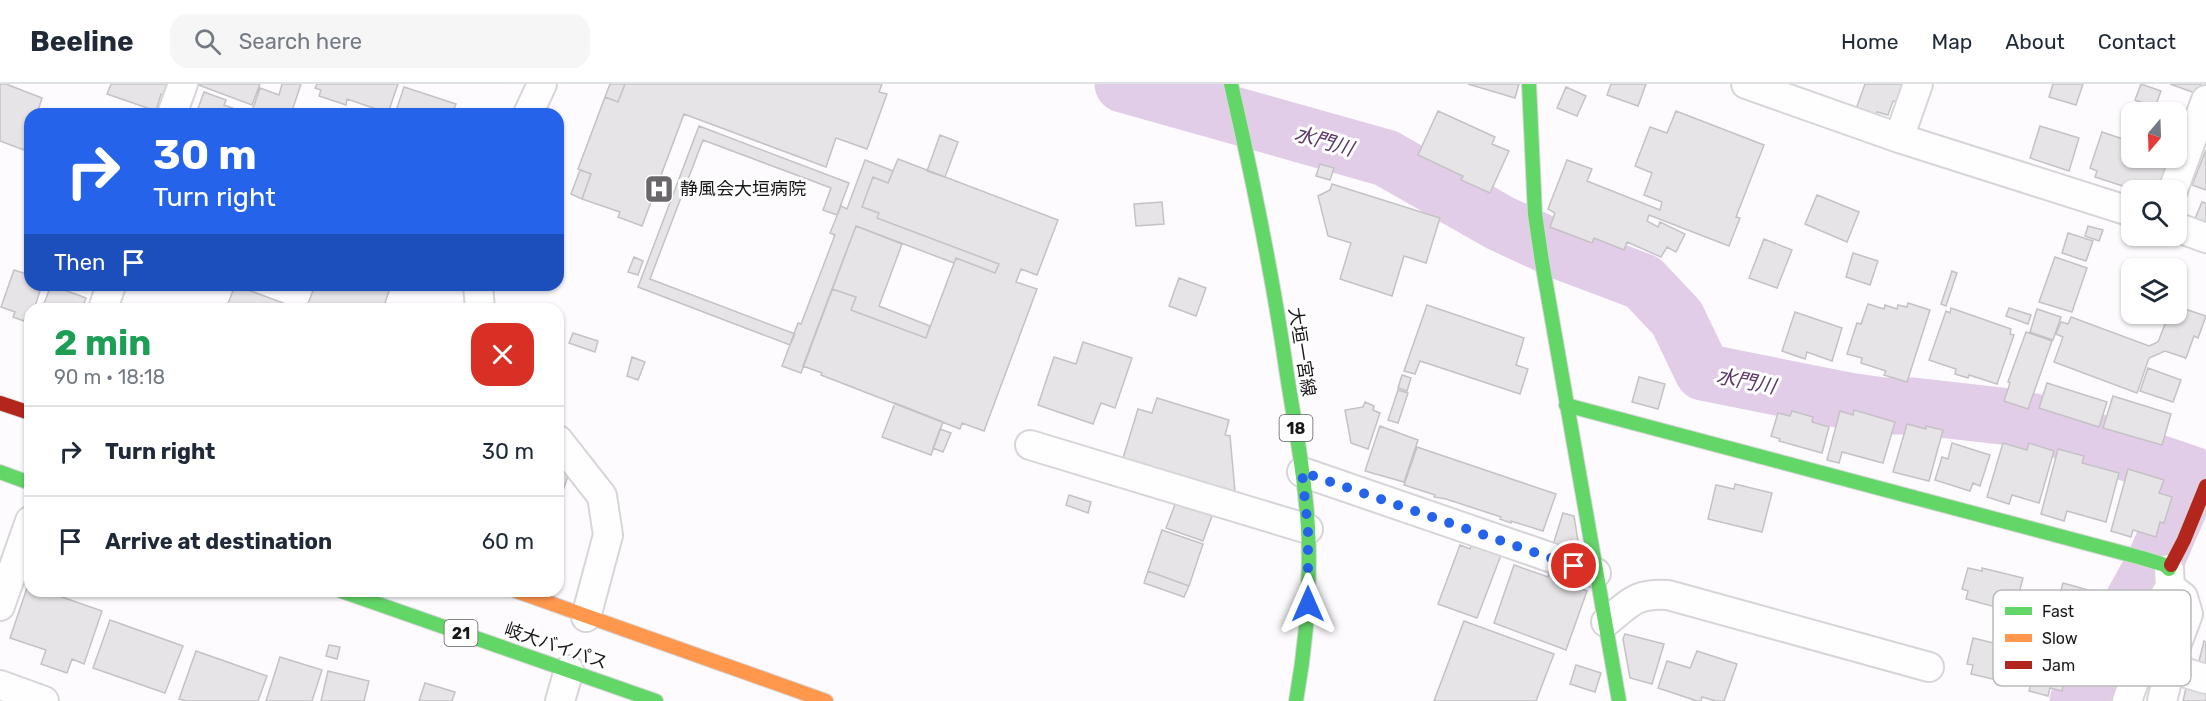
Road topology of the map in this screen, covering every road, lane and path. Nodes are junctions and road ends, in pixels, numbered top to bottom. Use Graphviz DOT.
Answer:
graph roads {
  1 [pos="183,84"];
  2 [pos="542,84"];
  3 [pos="1529,84"];
  4 [pos="1746,84"];
  5 [pos="1918,84"];
  6 [pos="1232,88"];
  7 [pos="2206,100"];
  8 [pos="174,108"];
  9 [pos="531,108"];
  10 [pos="1899,138"];
  11 [pos="2177,180"];
  12 [pos="2121,209"];
  13 [pos="2187,231"];
  14 [pos="2206,238"];
  15 [pos="0,403"];
  16 [pos="1566,405"];
  17 [pos="24,411"];
  18 [pos="1030,445"];
  19 [pos="564,448"];
  20 [pos="0,472"];
  21 [pos="1302,472"];
  22 [pos="24,481"];
  23 [pos="2206,486"];
  24 [pos="1308,529"];
  25 [pos="24,538"];
  26 [pos="1596,573"];
  27 [pos="2168,574"];
  28 [pos="2166,590"];
  29 [pos="2178,590"];
  30 [pos="358,597"];
  31 [pos="533,597"];
  32 [pos="0,606"];
  33 [pos="592,618"];
  34 [pos="1606,622"];
  35 [pos="1929,667"];
  36 [pos="575,672"];
  37 [pos="2191,674"];
  38 [pos="2206,679"];
  39 [pos="0,685"];
  40 [pos="2132,686"];
  41 [pos="2166,686"];
  42 [pos="640,698"];
  43 [pos="44,701"];
  44 [pos="560,701"];
  45 [pos="826,701"];
  46 [pos="1296,701"];
  47 [pos="1619,701"];
  48 [pos="2127,701"];
  49 [pos="2162,701"];
  1 -- 8 [label="street"];
  2 -- 9 [label="street"];
  3 -- 16 [label="main road"];
  4 -- 10 [label="street"];
  5 -- 10 [label="street"];
  6 -- 21 [label="main road, 大垣一宮線 / 18"];
  7 -- 11 [label="street"];
  10 -- 12 [label="street"];
  13 -- 14 [label="street"];
  15 -- 17 [label="main road"];
  16 -- 26 [label="main road"];
  16 -- 27 [label="main road"];
  18 -- 24 [label="street"];
  19 -- 33 [label="street"];
  20 -- 22 [label="main road"];
  21 -- 24 [label="main road, 大垣一宮線 / 18"];
  21 -- 26 [label="street"];
  23 -- 27 [label="main road"];
  24 -- 46 [label="main road, 大垣一宮線 / 18"];
  25 -- 32 [label="street"];
  26 -- 34 [label="main road"];
  27 -- 28 [label="street"];
  27 -- 29 [label="street"];
  30 -- 36 [label="main road, 岐大バイパス / 21"];
  31 -- 33 [label="main road, 岐大バイパス"];
  33 -- 45 [label="main road, 岐大バイパス"];
  34 -- 35 [label="street"];
  34 -- 47 [label="main road"];
  36 -- 42 [label="main road, 岐大バイパス / 21"];
  36 -- 44 [label="street"];
  37 -- 38 [label="street"];
  39 -- 43 [label="street"];
  40 -- 48 [label="street"];
  41 -- 49 [label="street"];
}
